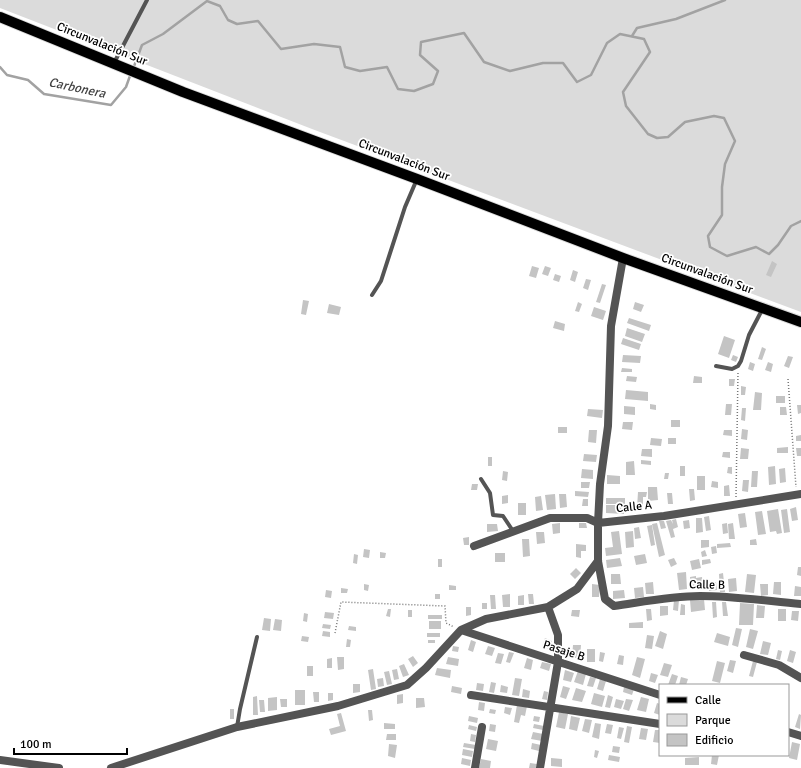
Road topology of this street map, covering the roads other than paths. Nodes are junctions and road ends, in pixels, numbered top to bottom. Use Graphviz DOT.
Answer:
graph roads {
  1 [pos="147,0"];
  2 [pos="0,17"];
  3 [pos="114,63"];
  4 [pos="417,179"];
  5 [pos="623,258"];
  6 [pos="372,295"];
  7 [pos="764,308"];
  8 [pos="801,322"];
  9 [pos="716,366"];
  10 [pos="481,479"];
  11 [pos="799,495"];
  12 [pos="598,523"];
  13 [pos="513,531"];
  14 [pos="474,546"];
  15 [pos="598,561"];
  16 [pos="801,604"];
  17 [pos="548,606"];
  18 [pos="461,630"];
  19 [pos="257,637"];
  20 [pos="744,655"];
  21 [pos="558,662"];
  22 [pos="801,678"];
  23 [pos="472,695"];
  24 [pos="659,695"];
  25 [pos="550,706"];
  26 [pos="659,724"];
  27 [pos="237,727"];
  28 [pos="482,727"];
  29 [pos="789,732"];
  30 [pos="801,736"];
  31 [pos="0,760"];
  32 [pos="59,768"];
  33 [pos="111,768"];
  34 [pos="475,768"];
  35 [pos="540,768"];
  1 -- 3 [label="lane"];
  2 -- 3 [label="main road, Circunvalación Sur"];
  3 -- 4 [label="main road, Circunvalación Sur"];
  4 -- 5 [label="main road, Circunvalación Sur"];
  4 -- 6 [label="lane"];
  5 -- 7 [label="main road, Circunvalación Sur"];
  5 -- 12 [label="street"];
  7 -- 8 [label="main road, Circunvalación Sur"];
  7 -- 9 [label="lane"];
  10 -- 13 [label="lane"];
  11 -- 12 [label="street, Calle A"];
  12 -- 13 [label="street, Calle A"];
  12 -- 15 [label="street"];
  13 -- 14 [label="street, Calle A"];
  15 -- 16 [label="street, Calle B"];
  15 -- 17 [label="street"];
  17 -- 18 [label="street"];
  17 -- 21 [label="street"];
  18 -- 21 [label="street, Pasaje B"];
  18 -- 27 [label="street"];
  19 -- 27 [label="lane"];
  20 -- 22 [label="street"];
  21 -- 24 [label="street, Pasaje B"];
  21 -- 25 [label="street"];
  23 -- 25 [label="street"];
  25 -- 26 [label="street"];
  25 -- 35 [label="street"];
  27 -- 33 [label="street"];
  28 -- 34 [label="street"];
  29 -- 30 [label="street"];
  31 -- 32 [label="street"];
}
